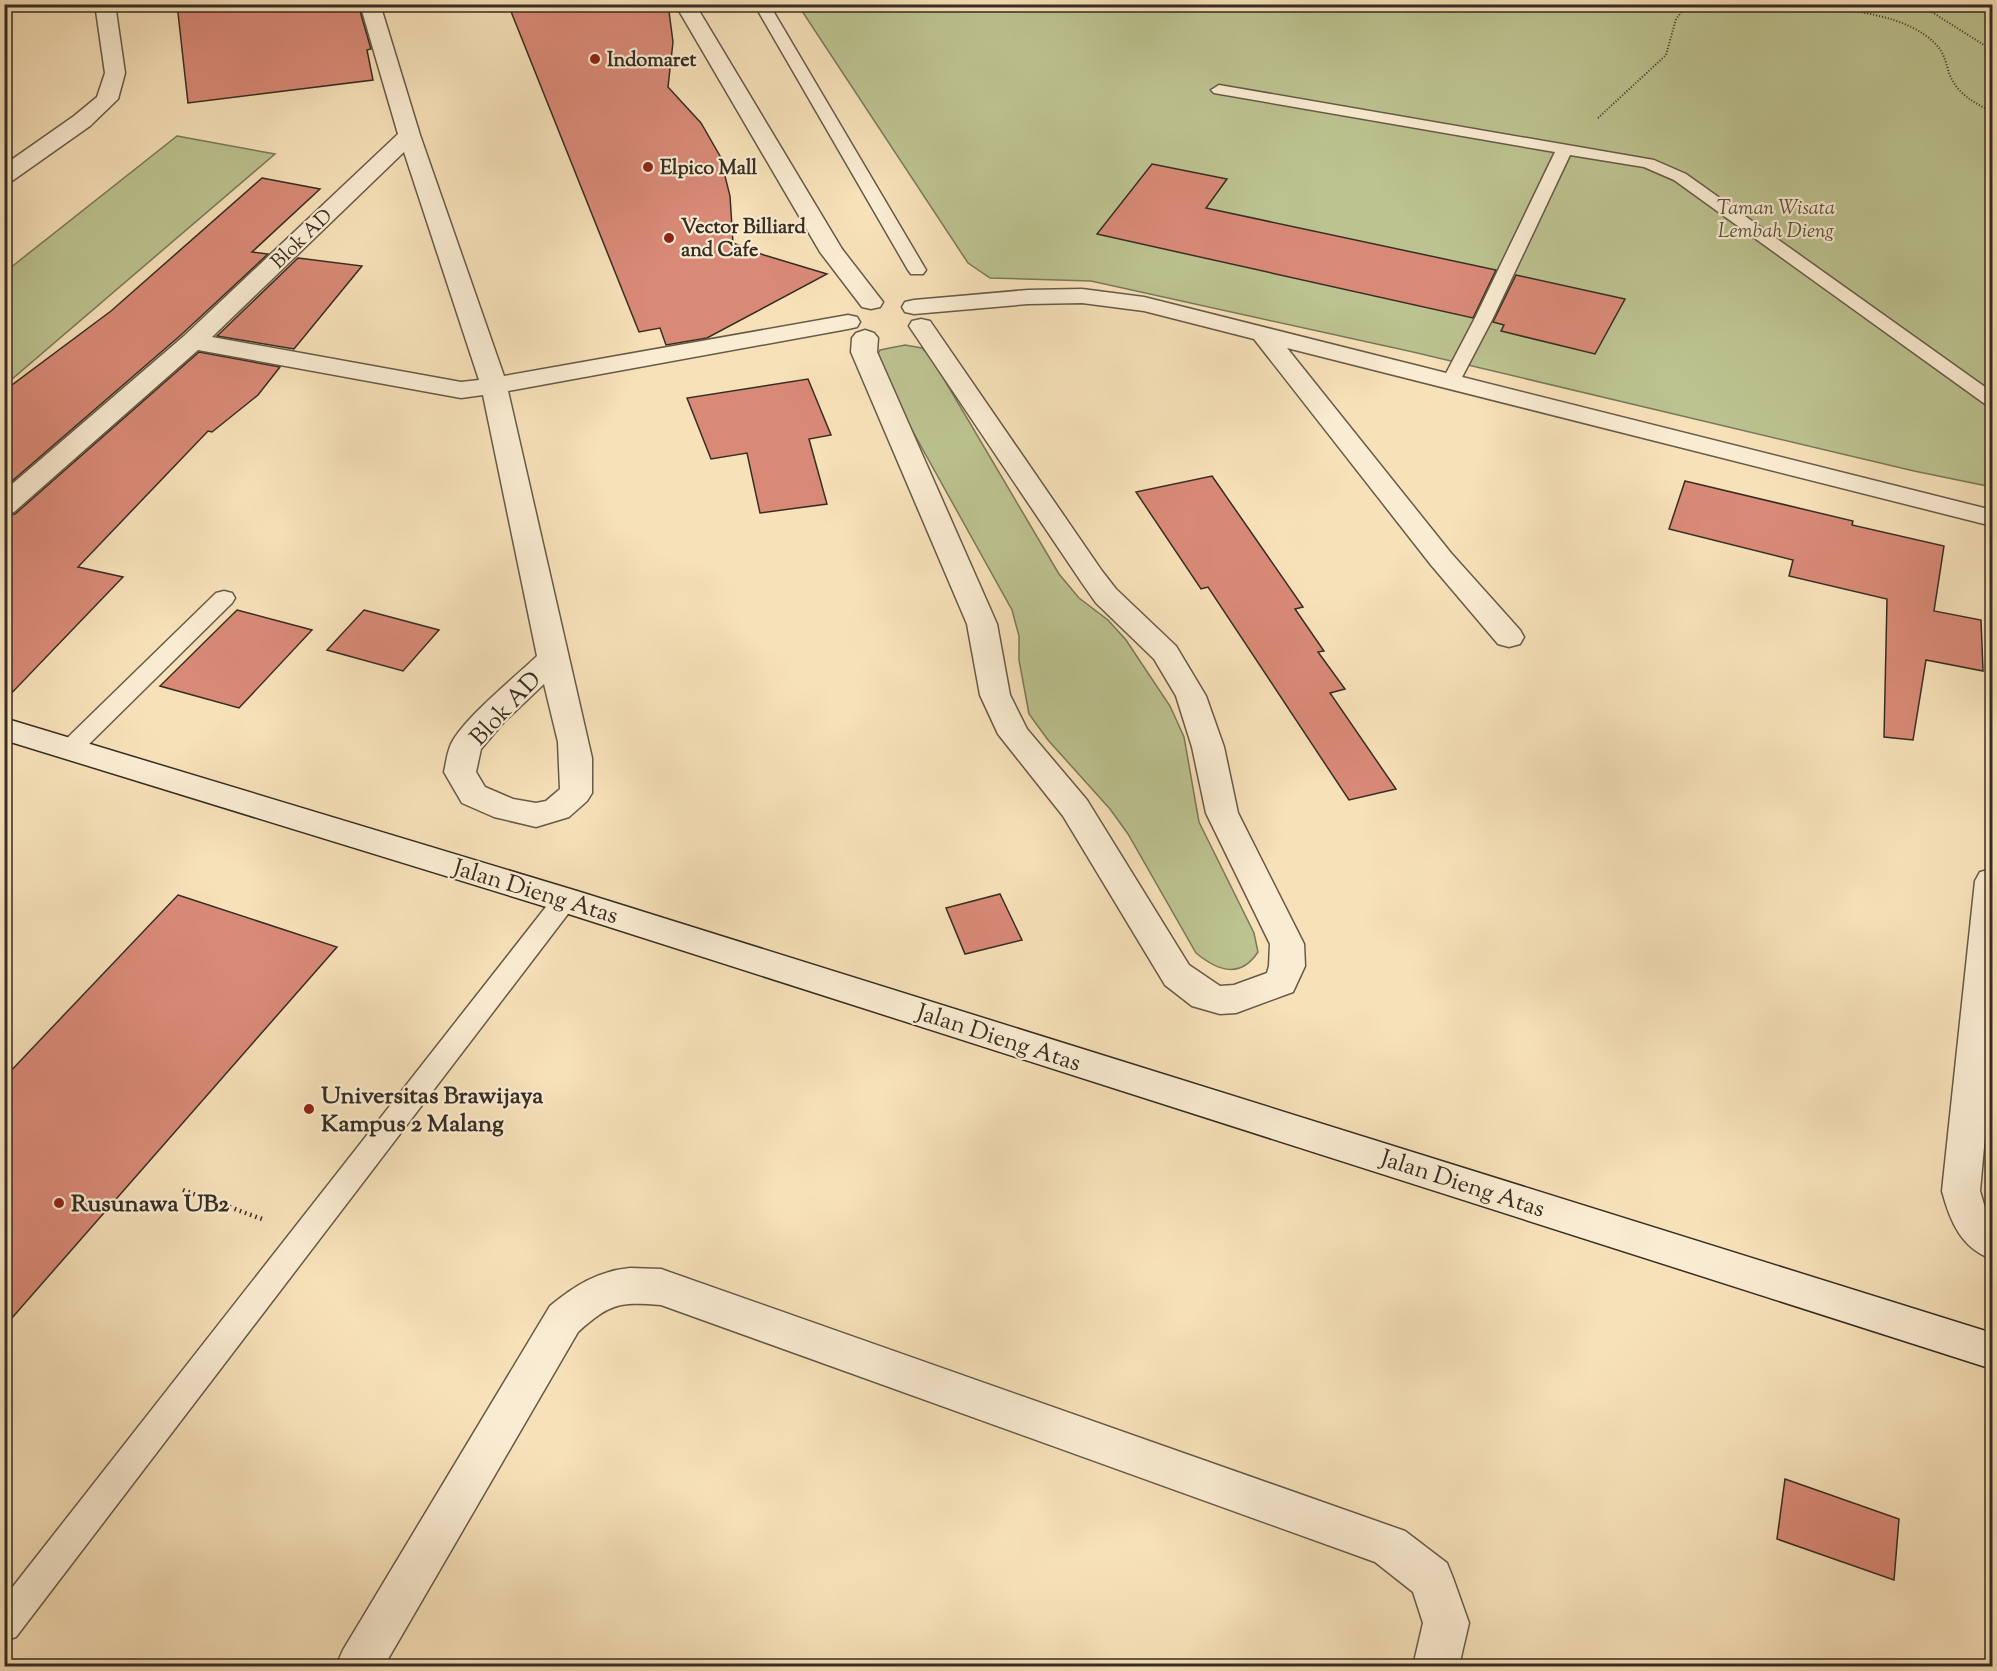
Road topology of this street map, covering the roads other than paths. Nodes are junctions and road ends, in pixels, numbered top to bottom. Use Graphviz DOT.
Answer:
graph roads {
  1 [pos="105,4"];
  2 [pos="370,4"];
  3 [pos="685,4"];
  4 [pos="761,4"];
  5 [pos="1219,90"];
  6 [pos="409,135"];
  7 [pos="1565,149"];
  8 [pos="4,176"];
  9 [pos="917,270"];
  10 [pos="871,302"];
  11 [pos="888,329"];
  12 [pos="1263,334"];
  13 [pos="193,341"];
  14 [pos="1451,381"];
  15 [pos="494,386"];
  16 [pos="1992,399"];
  17 [pos="4,506"];
  18 [pos="1992,518"];
  19 [pos="224,598"];
  20 [pos="1509,637"];
  21 [pos="553,658"];
  22 [pos="4,729"];
  23 [pos="71,748"];
  24 [pos="1992,881"];
  25 [pos="565,900"];
  26 [pos="1992,1242"];
  27 [pos="1992,1351"];
  28 [pos="4,1624"];
  29 [pos="371,1663"];
  30 [pos="1436,1666"];
  1 -- 8 [label="street"];
  2 -- 6 [label="street, Blok AD"];
  3 -- 10 [label="street"];
  4 -- 9 [label="lane"];
  5 -- 7 [label="lane"];
  6 -- 13 [label="street, Blok AD"];
  6 -- 15 [label="street, Blok AD"];
  7 -- 14 [label="lane"];
  7 -- 16 [label="lane"];
  10 -- 11 [label="street"];
  10 -- 11 [label="street"];
  11 -- 11 [label="street"];
  11 -- 12 [label="street"];
  11 -- 15 [label="street"];
  12 -- 14 [label="street"];
  12 -- 20 [label="street"];
  13 -- 15 [label="street"];
  13 -- 17 [label="street, Blok AD"];
  14 -- 18 [label="street"];
  15 -- 21 [label="street, Blok AD"];
  19 -- 23 [label="lane"];
  21 -- 21 [label="street, Blok AD"];
  22 -- 23 [label="street, Jalan Dieng Atas"];
  23 -- 25 [label="street, Jalan Dieng Atas"];
  24 -- 26 [label="street"];
  25 -- 27 [label="street, Jalan Dieng Atas"];
  25 -- 28 [label="lane"];
  29 -- 30 [label="street"];
}
